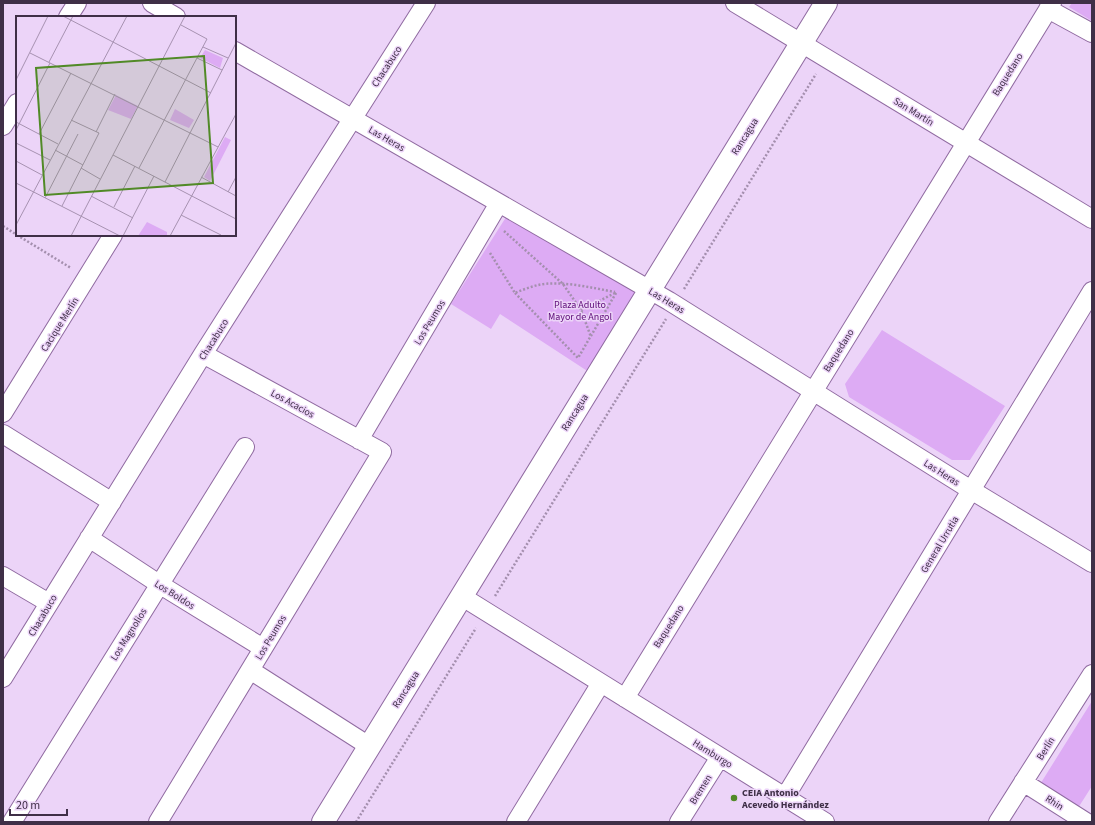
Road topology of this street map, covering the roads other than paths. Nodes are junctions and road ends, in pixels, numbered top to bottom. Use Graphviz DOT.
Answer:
graph roads {
  1 [pos="77,3"];
  2 [pos="152,3"];
  3 [pos="426,3"];
  4 [pos="735,3"];
  5 [pos="826,3"];
  6 [pos="1050,6"];
  7 [pos="69,16"];
  8 [pos="174,16"];
  9 [pos="1092,33"];
  10 [pos="801,43"];
  11 [pos="236,52"];
  12 [pos="16,105"];
  13 [pos="352,118"];
  14 [pos="3,126"];
  15 [pos="965,142"];
  16 [pos="499,203"];
  17 [pos="1092,219"];
  18 [pos="112,236"];
  19 [pos="650,290"];
  20 [pos="1092,291"];
  21 [pos="203,354"];
  22 [pos="813,391"];
  23 [pos="3,413"];
  24 [pos="3,434"];
  25 [pos="359,440"];
  26 [pos="245,446"];
  27 [pos="382,452"];
  28 [pos="971,490"];
  29 [pos="112,502"];
  30 [pos="88,538"];
  31 [pos="1092,563"];
  32 [pos="3,576"];
  33 [pos="159,584"];
  34 [pos="461,596"];
  35 [pos="49,603"];
  36 [pos="264,648"];
  37 [pos="250,670"];
  38 [pos="1092,674"];
  39 [pos="3,678"];
  40 [pos="602,683"];
  41 [pos="625,698"];
  42 [pos="369,746"];
  43 [pos="720,757"];
  44 [pos="1023,782"];
  45 [pos="785,797"];
  46 [pos="12,822"];
  47 [pos="158,822"];
  48 [pos="323,822"];
  49 [pos="516,822"];
  50 [pos="679,822"];
  51 [pos="825,822"];
  52 [pos="998,822"];
  53 [pos="1086,822"];
  1 -- 7 [label="street"];
  2 -- 8 [label="street"];
  3 -- 13 [label="street, Chacabuco"];
  4 -- 10 [label="street, San Martín"];
  5 -- 10 [label="main road, Rancagua"];
  6 -- 9 [label="street"];
  6 -- 15 [label="street, Baquedano"];
  10 -- 15 [label="street, San Martín"];
  10 -- 19 [label="main road, Rancagua"];
  11 -- 13 [label="street, Las Heras"];
  12 -- 14 [label="street"];
  13 -- 16 [label="street, Las Heras"];
  13 -- 21 [label="street, Chacabuco"];
  15 -- 17 [label="street, San Martín"];
  15 -- 22 [label="street, Baquedano"];
  16 -- 19 [label="street, Las Heras"];
  16 -- 25 [label="street, Los Peumos"];
  18 -- 23 [label="street, Cacique Merlín"];
  19 -- 22 [label="street, Las Heras"];
  19 -- 34 [label="main road, Rancagua"];
  20 -- 28 [label="street, General Urrutia"];
  21 -- 25 [label="street, Los Acacios"];
  21 -- 29 [label="street, Chacabuco"];
  22 -- 28 [label="street, Las Heras"];
  22 -- 41 [label="street, Baquedano"];
  24 -- 29 [label="street"];
  25 -- 27 [label="street, Los Acacios"];
  26 -- 33 [label="street, Los Magnolios"];
  27 -- 36 [label="street, Los Peumos"];
  28 -- 31 [label="street, Las Heras"];
  28 -- 45 [label="street, General Urrutia"];
  29 -- 30 [label="street, Chacabuco"];
  30 -- 33 [label="street, Los Boldos"];
  30 -- 35 [label="street, Chacabuco"];
  32 -- 35 [label="street"];
  33 -- 36 [label="street, Los Boldos"];
  33 -- 46 [label="street, Los Magnolios"];
  34 -- 40 [label="street, Hamburgo"];
  34 -- 42 [label="main road, Rancagua"];
  35 -- 39 [label="street, Chacabuco"];
  36 -- 37 [label="street, Los Peumos"];
  37 -- 42 [label="street"];
  37 -- 47 [label="street, Los Peumos"];
  38 -- 44 [label="street, Berlín"];
  40 -- 41 [label="street, Hamburgo"];
  40 -- 49 [label="street"];
  41 -- 43 [label="street, Hamburgo"];
  42 -- 48 [label="main road, Rancagua"];
  43 -- 45 [label="street, Hamburgo"];
  43 -- 50 [label="street, Bremen"];
  44 -- 52 [label="street, Berlín"];
  44 -- 53 [label="street, Rhin"];
  45 -- 51 [label="street, Hamburgo"];
}
